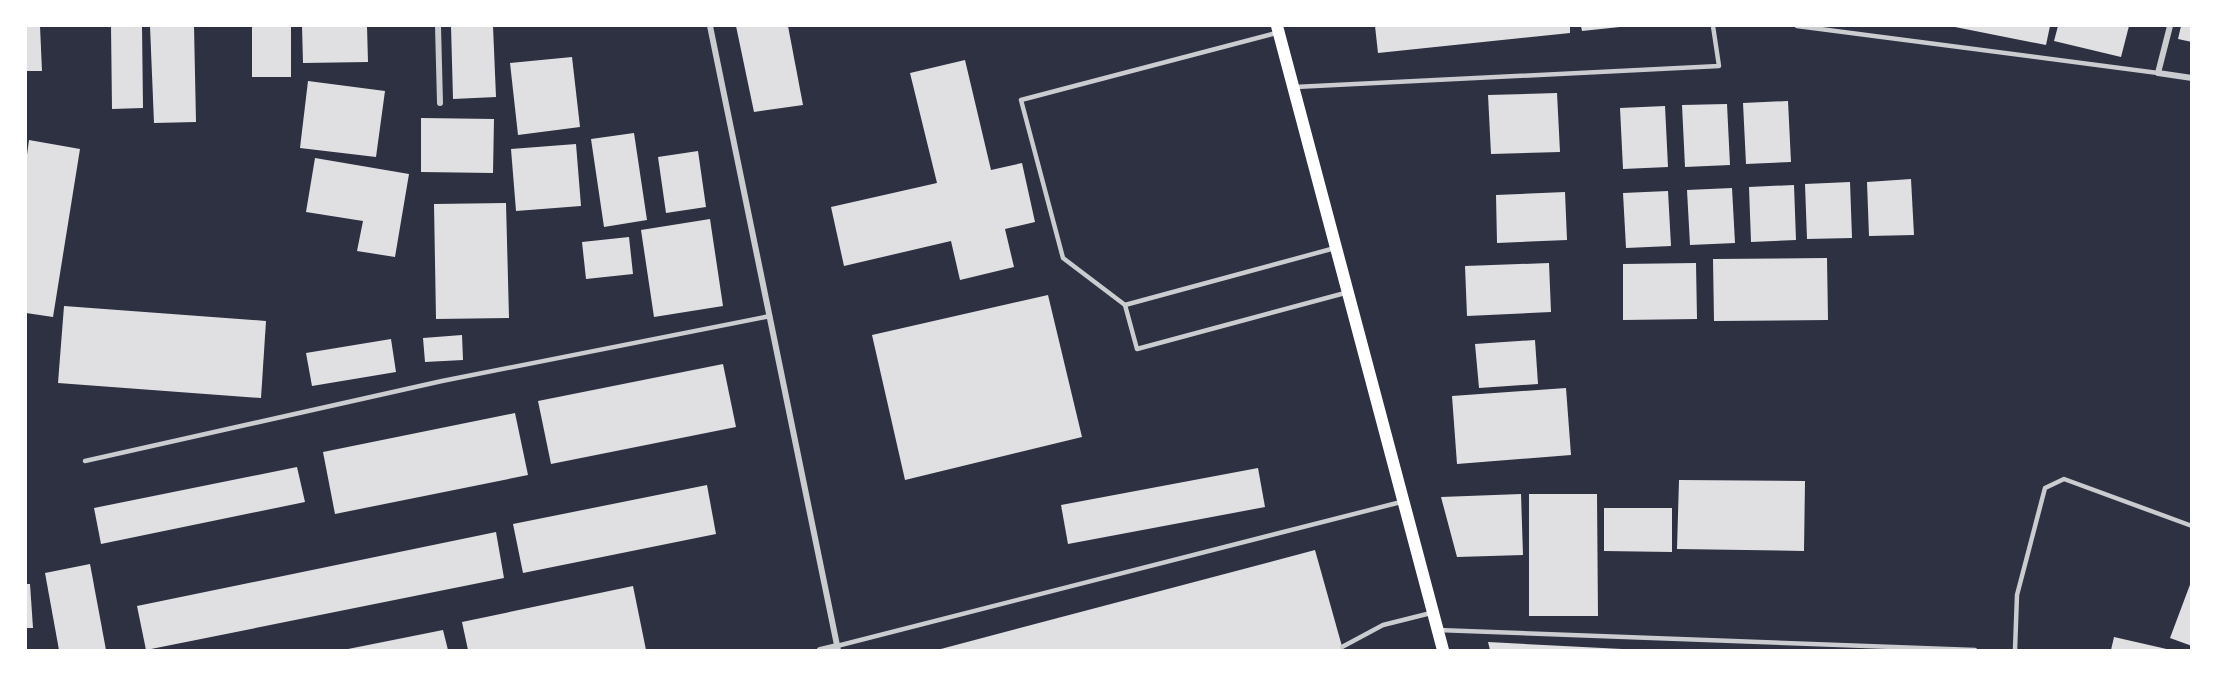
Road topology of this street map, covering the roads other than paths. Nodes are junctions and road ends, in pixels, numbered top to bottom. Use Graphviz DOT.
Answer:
graph roads {
  1 [pos="438,26"];
  2 [pos="710,26"];
  3 [pos="1713,26"];
  4 [pos="1797,26"];
  5 [pos="2170,26"];
  6 [pos="1278,29"];
  7 [pos="2158,73"];
  8 [pos="2192,78"];
  9 [pos="1293,87"];
  10 [pos="440,103"];
  11 [pos="1336,248"];
  12 [pos="1348,292"];
  13 [pos="1125,305"];
  14 [pos="770,316"];
  15 [pos="85,461"];
  16 [pos="1404,501"];
  17 [pos="2192,526"];
  18 [pos="1434,612"];
  19 [pos="1438,630"];
  20 [pos="1342,647"];
  21 [pos="838,648"];
  22 [pos="820,651"];
  23 [pos="1443,651"];
  24 [pos="1975,651"];
  25 [pos="2015,651"];
  1 -- 10 [label="street"];
  2 -- 14 [label="street"];
  3 -- 9 [label="lane"];
  4 -- 7 [label="lane"];
  5 -- 7 [label="street"];
  6 -- 9 [label="main road"];
  6 -- 13 [label="lane"];
  7 -- 8 [label="street"];
  9 -- 11 [label="main road"];
  11 -- 12 [label="main road"];
  11 -- 13 [label="lane"];
  12 -- 13 [label="lane"];
  12 -- 16 [label="main road"];
  14 -- 15 [label="lane"];
  14 -- 21 [label="street"];
  16 -- 18 [label="main road"];
  16 -- 21 [label="lane"];
  17 -- 25 [label="lane"];
  18 -- 19 [label="main road"];
  18 -- 20 [label="lane"];
  19 -- 23 [label="main road"];
  19 -- 24 [label="lane"];
  21 -- 22 [label="street"];
}
